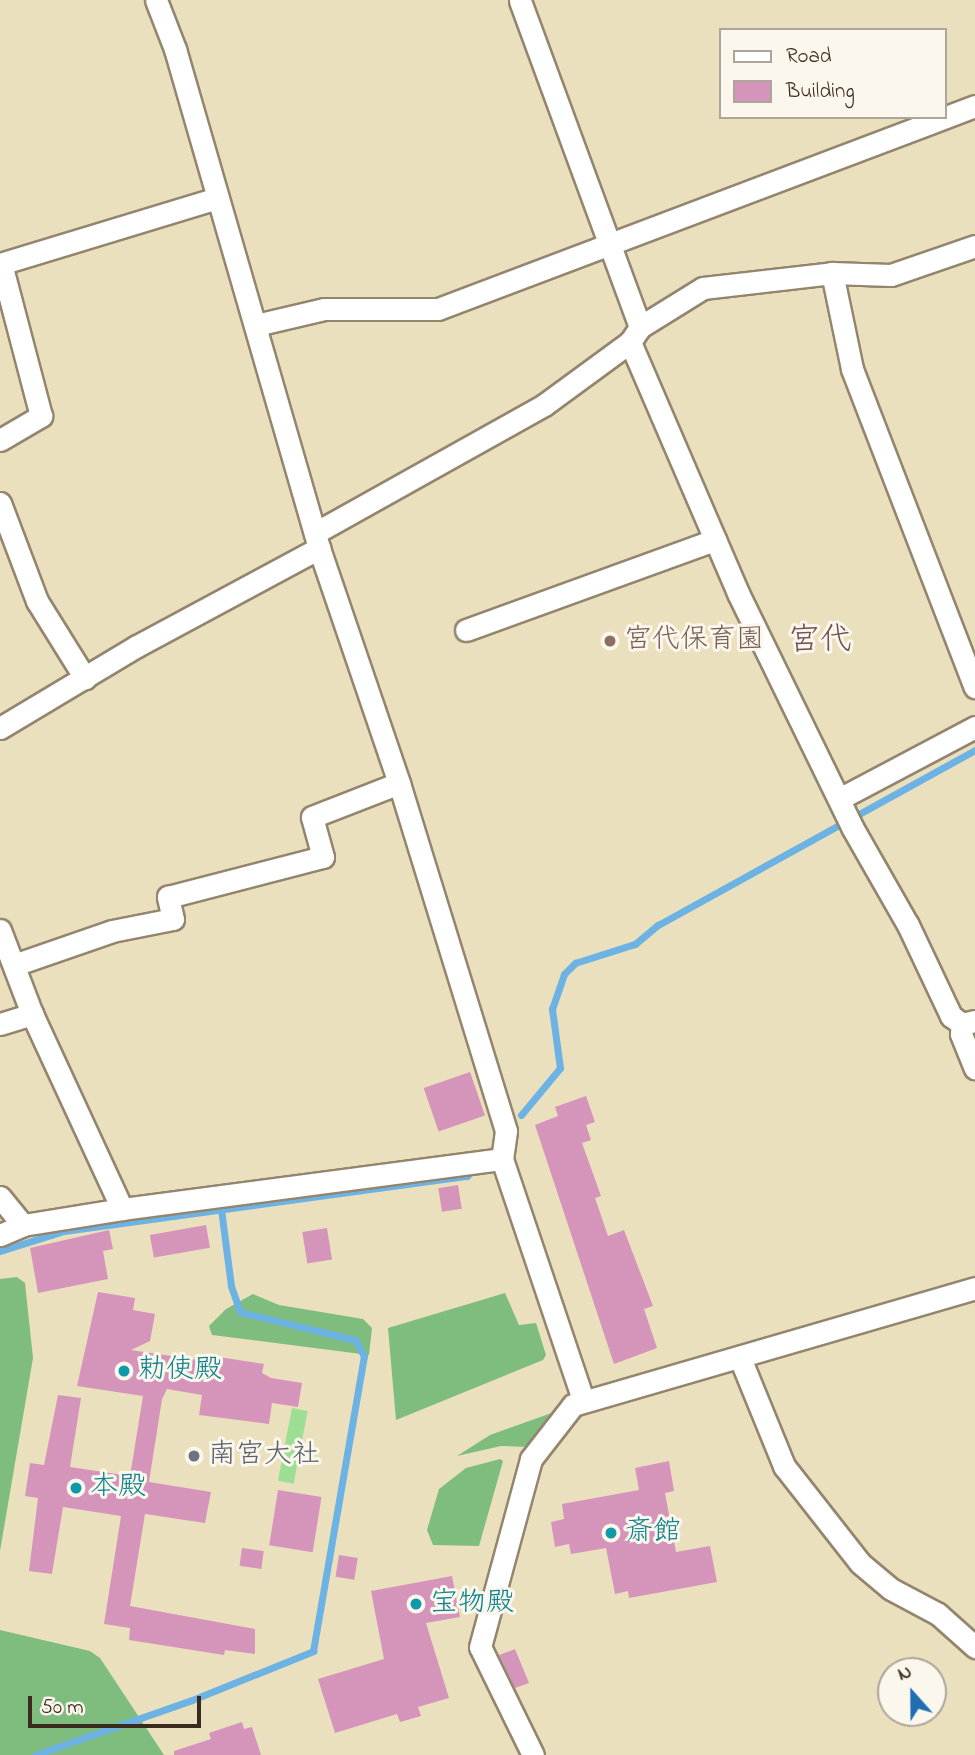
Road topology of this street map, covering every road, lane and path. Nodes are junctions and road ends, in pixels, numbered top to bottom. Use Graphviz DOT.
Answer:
graph roads {
  1 [pos="156,0"];
  2 [pos="520,0"];
  3 [pos="975,106"];
  4 [pos="947,117"];
  5 [pos="941,119"];
  6 [pos="217,198"];
  7 [pos="612,245"];
  8 [pos="975,246"];
  9 [pos="0,264"];
  10 [pos="832,273"];
  11 [pos="256,325"];
  12 [pos="635,335"];
  13 [pos="0,440"];
  14 [pos="0,503"];
  15 [pos="317,540"];
  16 [pos="715,540"];
  17 [pos="466,630"];
  18 [pos="85,678"];
  19 [pos="975,687"];
  20 [pos="975,727"];
  21 [pos="0,728"];
  22 [pos="399,783"];
  23 [pos="845,812"];
  24 [pos="0,930"];
  25 [pos="14,965"];
  26 [pos="32,1014"];
  27 [pos="969,1022"];
  28 [pos="0,1024"];
  29 [pos="975,1068"];
  30 [pos="502,1159"];
  31 [pos="0,1198"];
  32 [pos="122,1209"];
  33 [pos="23,1225"];
  34 [pos="0,1235"];
  35 [pos="975,1287"];
  36 [pos="740,1358"];
  37 [pos="583,1400"];
  38 [pos="975,1647"];
  39 [pos="533,1755"];
  1 -- 6 [label="street"];
  2 -- 7 [label="street"];
  3 -- 4 [label="street"];
  5 -- 7 [label="street"];
  6 -- 9 [label="street"];
  6 -- 11 [label="street"];
  7 -- 11 [label="street"];
  7 -- 12 [label="street"];
  8 -- 10 [label="street"];
  9 -- 13 [label="street"];
  10 -- 12 [label="street"];
  10 -- 19 [label="street"];
  11 -- 15 [label="street"];
  12 -- 15 [label="street"];
  12 -- 16 [label="street"];
  14 -- 18 [label="street"];
  15 -- 18 [label="street"];
  15 -- 22 [label="street"];
  16 -- 17 [label="street"];
  16 -- 23 [label="street"];
  18 -- 21 [label="street"];
  20 -- 23 [label="street"];
  22 -- 25 [label="street"];
  22 -- 30 [label="street"];
  23 -- 27 [label="street"];
  24 -- 25 [label="street"];
  25 -- 26 [label="street"];
  26 -- 28 [label="street"];
  26 -- 32 [label="street"];
  27 -- 29 [label="street"];
  30 -- 32 [label="street"];
  30 -- 37 [label="street"];
  31 -- 33 [label="street"];
  32 -- 33 [label="street"];
  33 -- 34 [label="street"];
  35 -- 36 [label="street"];
  36 -- 37 [label="street"];
  36 -- 38 [label="street"];
  37 -- 39 [label="street"];
}
